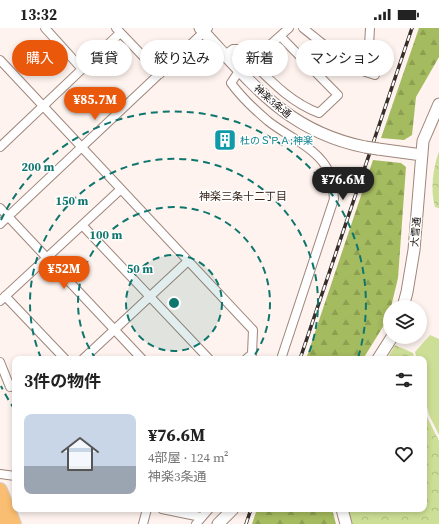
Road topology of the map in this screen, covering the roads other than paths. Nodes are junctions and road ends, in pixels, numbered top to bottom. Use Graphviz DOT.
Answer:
graph roads {
  1 [pos="45,28"];
  2 [pos="289,28"];
  3 [pos="303,28"];
  4 [pos="370,28"];
  5 [pos="204,29"];
  6 [pos="118,30"];
  7 [pos="280,36"];
  8 [pos="109,40"];
  9 [pos="193,40"];
  10 [pos="276,40"];
  11 [pos="284,40"];
  12 [pos="318,40"];
  13 [pos="369,40"];
  14 [pos="288,44"];
  15 [pos="232,49"];
  16 [pos="140,53"];
  17 [pos="225,55"];
  18 [pos="0,60"];
  19 [pos="76,62"];
  20 [pos="232,63"];
  21 [pos="76,74"];
  22 [pos="158,76"];
  23 [pos="236,76"];
  24 [pos="244,76"];
  25 [pos="266,76"];
  26 [pos="439,104"];
  27 [pos="43,106"];
  28 [pos="439,122"];
  29 [pos="1,144"];
  30 [pos="81,147"];
  31 [pos="422,155"];
  32 [pos="120,189"];
  33 [pos="0,208"];
  34 [pos="8,217"];
  35 [pos="0,224"];
  36 [pos="82,225"];
  37 [pos="47,258"];
  38 [pos="188,261"];
  39 [pos="150,297"];
  40 [pos="3,299"];
  41 [pos="405,300"];
  42 [pos="115,330"];
  43 [pos="388,344"];
  44 [pos="62,356"];
  45 [pos="86,356"];
  46 [pos="139,356"];
  47 [pos="206,356"];
  48 [pos="250,356"];
  49 [pos="282,356"];
  50 [pos="380,356"];
  51 [pos="1,366"];
  52 [pos="10,387"];
  53 [pos="0,474"];
  54 [pos="12,476"];
  55 [pos="0,490"];
  56 [pos="146,512"];
  57 [pos="171,512"];
  58 [pos="206,512"];
  59 [pos="230,512"];
  60 [pos="343,512"];
  61 [pos="0,517"];
  62 [pos="199,521"];
  63 [pos="3,524"];
  64 [pos="14,524"];
  65 [pos="143,524"];
  66 [pos="218,524"];
  67 [pos="346,524"];
  1 -- 19 [label="street"];
  2 -- 7 [label="street"];
  3 -- 12 [label="street"];
  4 -- 13 [label="street"];
  5 -- 9 [label="street"];
  5 -- 17 [label="main road, 神楽3条通"];
  6 -- 8 [label="street"];
  6 -- 16 [label="street"];
  7 -- 10 [label="street"];
  7 -- 11 [label="street"];
  14 -- 25 [label="street"];
  15 -- 17 [label="street"];
  17 -- 20 [label="main road, 神楽3条通"];
  18 -- 27 [label="street"];
  21 -- 27 [label="street"];
  22 -- 30 [label="street"];
  23 -- 49 [label="street"];
  24 -- 31 [label="main road, 神楽3条通, bridge"];
  26 -- 31 [label="main road, 大雪通"];
  27 -- 29 [label="street"];
  27 -- 30 [label="street"];
  28 -- 31 [label="main road, 大雪通"];
  30 -- 32 [label="street"];
  30 -- 34 [label="street"];
  31 -- 41 [label="main road, 大雪通"];
  32 -- 36 [label="street"];
  32 -- 38 [label="street"];
  33 -- 34 [label="street"];
  34 -- 35 [label="street"];
  34 -- 37 [label="street"];
  36 -- 37 [label="street"];
  36 -- 39 [label="street"];
  37 -- 40 [label="street"];
  37 -- 42 [label="street"];
  38 -- 39 [label="street"];
  38 -- 48 [label="street"];
  39 -- 42 [label="street"];
  39 -- 47 [label="street"];
  40 -- 44 [label="street"];
  42 -- 45 [label="street"];
  42 -- 46 [label="street"];
  43 -- 50 [label="main road"];
  51 -- 52 [label="street"];
  53 -- 54 [label="street"];
  55 -- 64 [label="highway"];
  56 -- 65 [label="street"];
  57 -- 62 [label="street"];
  58 -- 62 [label="street"];
  59 -- 66 [label="main road"];
  60 -- 67 [label="main road"];
  61 -- 63 [label="highway"];
}
